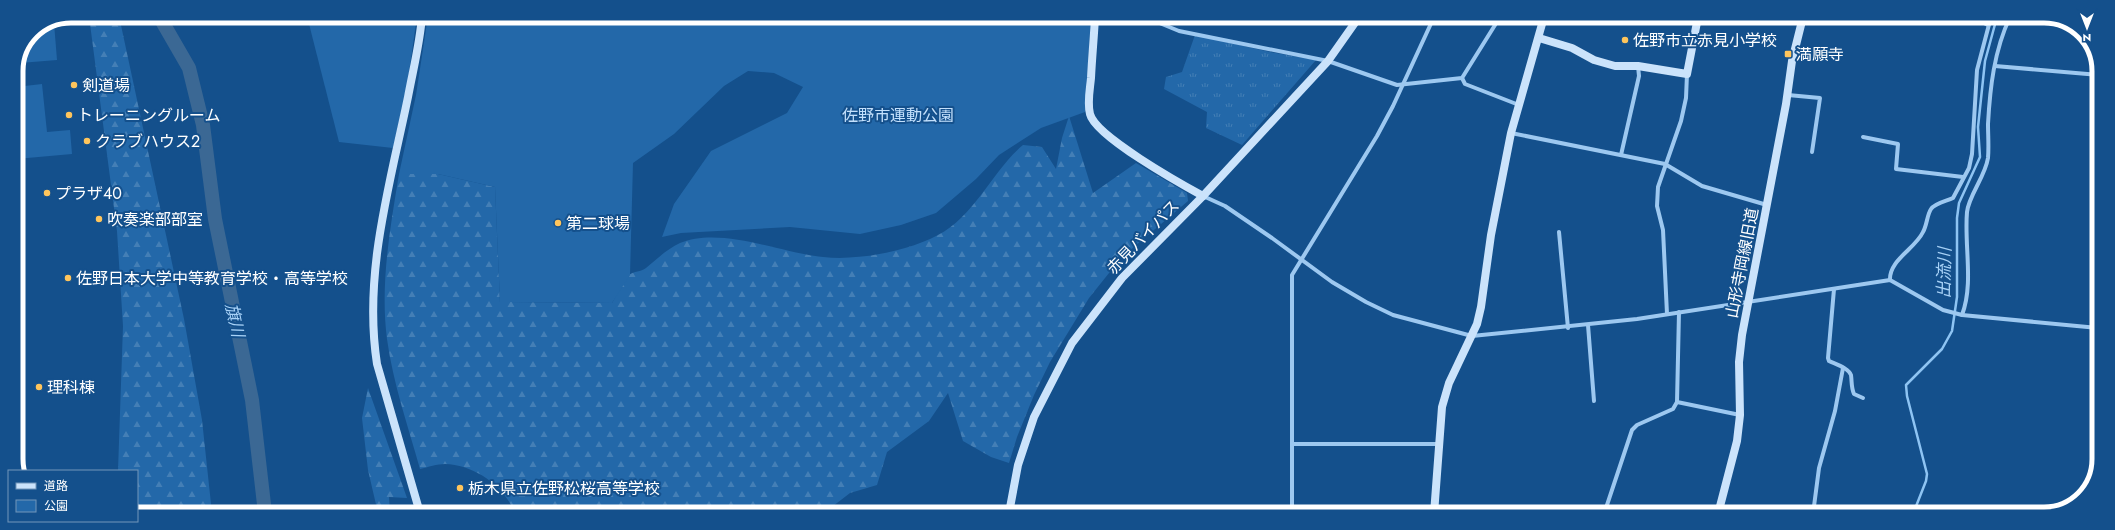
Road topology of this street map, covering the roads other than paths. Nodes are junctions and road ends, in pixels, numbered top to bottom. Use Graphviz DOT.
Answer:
graph roads {
  1 [pos="421,23"];
  2 [pos="1095,23"];
  3 [pos="1160,23"];
  4 [pos="1355,23"];
  5 [pos="1431,23"];
  6 [pos="1496,23"];
  7 [pos="1543,23"];
  8 [pos="1697,23"];
  9 [pos="1801,23"];
  10 [pos="1984,23"];
  11 [pos="2008,23"];
  12 [pos="1988,25"];
  13 [pos="1539,38"];
  14 [pos="1328,61"];
  15 [pos="1638,66"];
  16 [pos="1995,66"];
  17 [pos="1686,74"];
  18 [pos="2092,74"];
  19 [pos="1462,78"];
  20 [pos="1403,84"];
  21 [pos="1788,95"];
  22 [pos="1519,106"];
  23 [pos="1511,133"];
  24 [pos="1863,137"];
  25 [pos="1812,152"];
  26 [pos="1621,155"];
  27 [pos="1665,164"];
  28 [pos="1963,178"];
  29 [pos="1203,196"];
  30 [pos="1767,205"];
  31 [pos="1559,232"];
  32 [pos="1300,260"];
  33 [pos="1890,280"];
  34 [pos="1834,289"];
  35 [pos="1750,302"];
  36 [pos="1679,312"];
  37 [pos="1668,314"];
  38 [pos="1962,315"];
  39 [pos="1588,325"];
  40 [pos="2092,327"];
  41 [pos="1568,328"];
  42 [pos="1472,336"];
  43 [pos="1843,368"];
  44 [pos="1863,398"];
  45 [pos="1594,401"];
  46 [pos="1677,402"];
  47 [pos="1740,415"];
  48 [pos="1292,444"];
  49 [pos="1438,444"];
  50 [pos="418,507"];
  51 [pos="1009,507"];
  52 [pos="1292,507"];
  53 [pos="1434,507"];
  54 [pos="1606,507"];
  55 [pos="1720,507"];
  56 [pos="1814,507"];
  1 -- 50 [label="street"];
  2 -- 29 [label="street"];
  3 -- 14 [label="street"];
  4 -- 14 [label="street, 赤見バイパス"];
  5 -- 20 [label="street"];
  6 -- 19 [label="street"];
  7 -- 13 [label="street"];
  8 -- 17 [label="street"];
  9 -- 21 [label="street, 山形寺岡線旧道"];
  10 -- 12 [label="street"];
  11 -- 16 [label="street"];
  12 -- 28 [label="street"];
  13 -- 15 [label="street"];
  13 -- 22 [label="street"];
  14 -- 20 [label="street"];
  14 -- 29 [label="street, 赤見バイパス"];
  15 -- 17 [label="street"];
  15 -- 26 [label="street"];
  16 -- 18 [label="street"];
  16 -- 38 [label="street"];
  17 -- 27 [label="street"];
  19 -- 20 [label="street"];
  19 -- 22 [label="street"];
  20 -- 32 [label="street"];
  21 -- 25 [label="street"];
  21 -- 30 [label="street, 山形寺岡線旧道"];
  22 -- 23 [label="street"];
  23 -- 26 [label="street"];
  23 -- 42 [label="street"];
  24 -- 28 [label="street"];
  26 -- 27 [label="street"];
  27 -- 30 [label="street"];
  27 -- 37 [label="street"];
  28 -- 33 [label="street"];
  29 -- 32 [label="street"];
  29 -- 51 [label="street, 赤見バイパス"];
  30 -- 35 [label="street, 山形寺岡線旧道"];
  31 -- 41 [label="street"];
  32 -- 42 [label="street"];
  32 -- 48 [label="street"];
  33 -- 34 [label="street"];
  33 -- 38 [label="street"];
  34 -- 35 [label="street"];
  34 -- 43 [label="street"];
  35 -- 36 [label="street"];
  35 -- 47 [label="street, 山形寺岡線旧道"];
  36 -- 37 [label="street"];
  36 -- 46 [label="street"];
  37 -- 39 [label="street"];
  38 -- 40 [label="street"];
  39 -- 41 [label="street"];
  39 -- 45 [label="street"];
  41 -- 42 [label="street"];
  42 -- 49 [label="street"];
  43 -- 44 [label="street"];
  43 -- 56 [label="street"];
  46 -- 47 [label="street"];
  46 -- 54 [label="street"];
  47 -- 55 [label="street, 山形寺岡線旧道"];
  48 -- 49 [label="street"];
  48 -- 52 [label="street"];
  49 -- 53 [label="street"];
}
